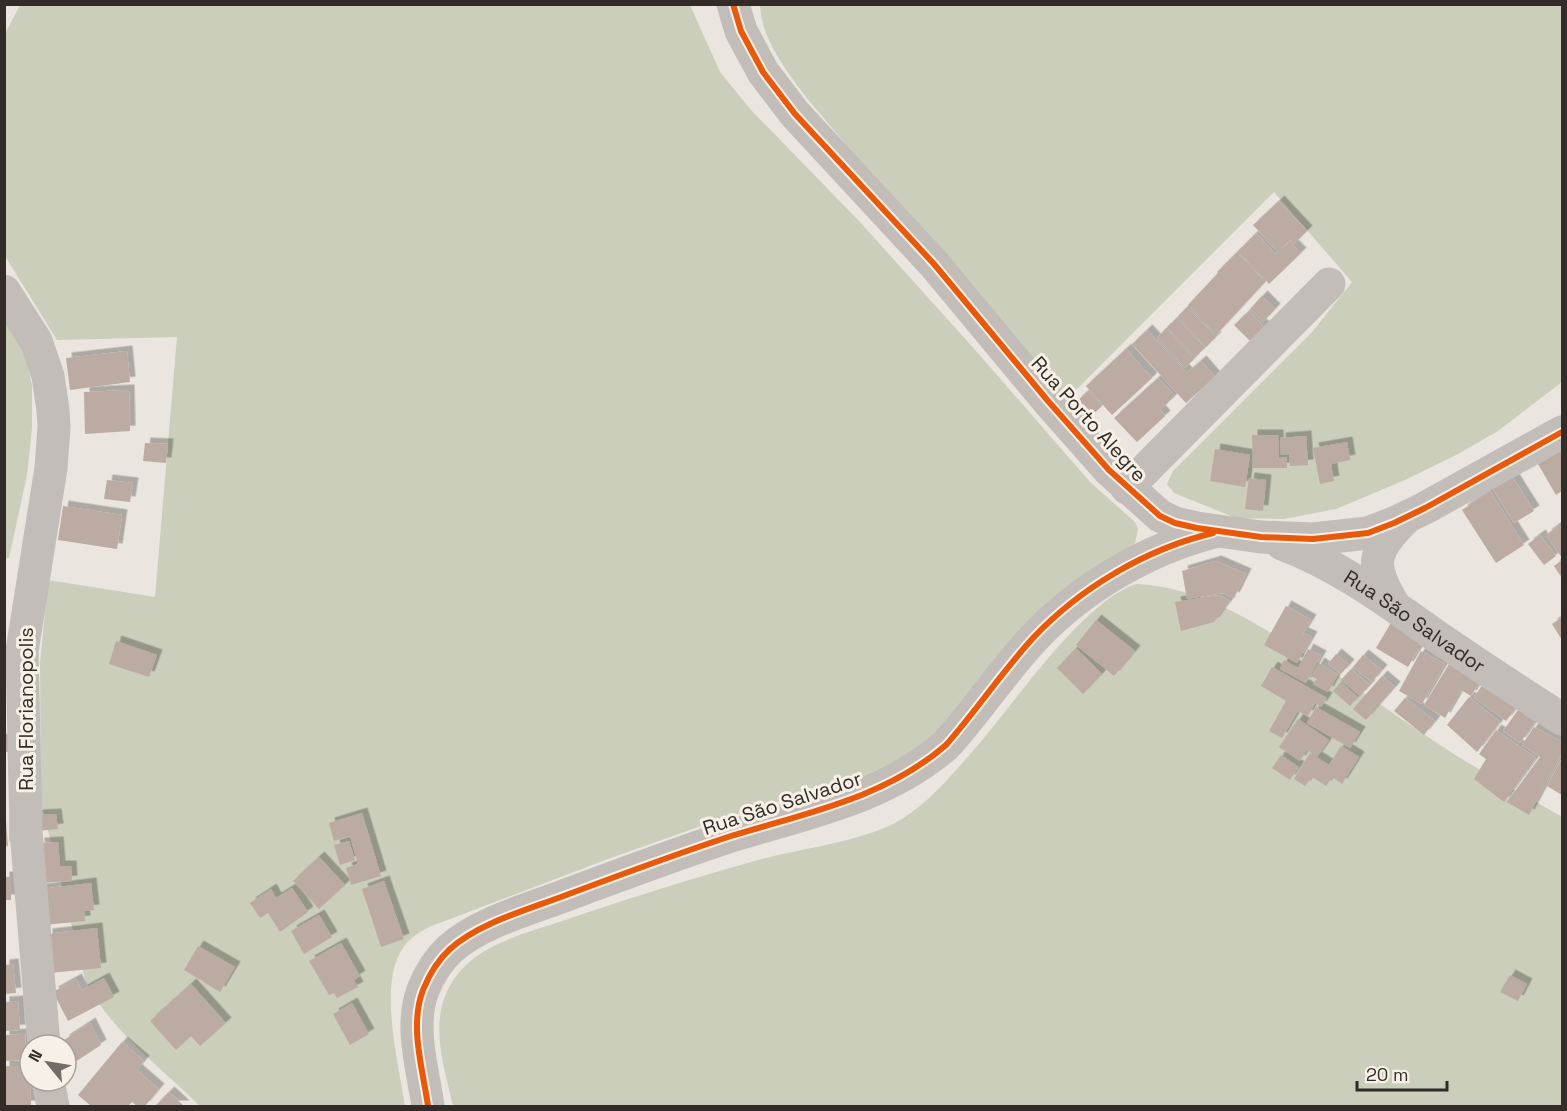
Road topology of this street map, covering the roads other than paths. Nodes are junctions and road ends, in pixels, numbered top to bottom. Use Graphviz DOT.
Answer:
graph roads {
  1 [pos="733,4"];
  2 [pos="1329,284"];
  3 [pos="4,291"];
  4 [pos="1563,432"];
  5 [pos="1127,488"];
  6 [pos="1155,513"];
  7 [pos="1407,517"];
  8 [pos="1216,532"];
  9 [pos="1261,537"];
  10 [pos="1140,561"];
  11 [pos="1395,607"];
  12 [pos="1563,719"];
  13 [pos="43,1033"];
  14 [pos="428,1107"];
  1 -- 5 [label="street, Rua Porto Alegre"];
  2 -- 5 [label="street"];
  3 -- 13 [label="street, Rua Florianopolis"];
  4 -- 7 [label="street, Rua Porto Alegre"];
  5 -- 6 [label="street, Rua Porto Alegre"];
  6 -- 8 [label="street, Rua Porto Alegre"];
  6 -- 10 [label="street"];
  7 -- 9 [label="street, Rua Porto Alegre"];
  7 -- 11 [label="street, Rua Porto Alegre"];
  8 -- 9 [label="street, Rua Porto Alegre"];
  8 -- 10 [label="street, Rua São Salvador"];
  9 -- 11 [label="street, Rua São Salvador"];
  10 -- 14 [label="street, Rua São Salvador"];
  11 -- 12 [label="street, Rua São Salvador"];
}
